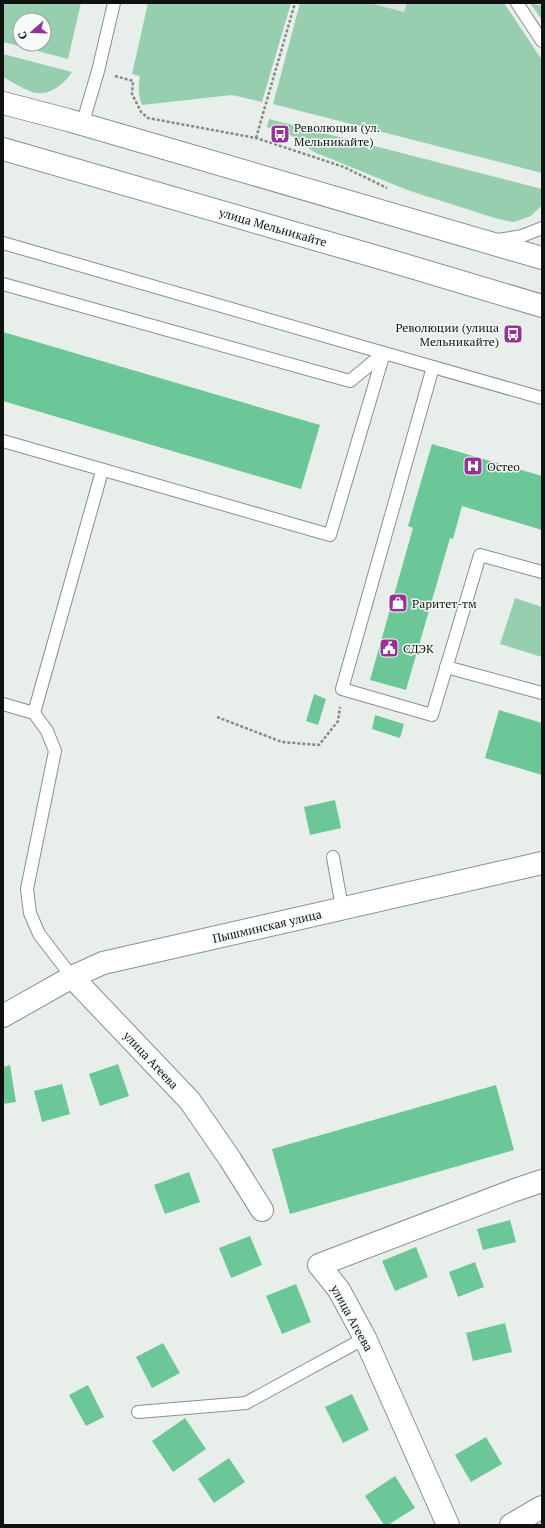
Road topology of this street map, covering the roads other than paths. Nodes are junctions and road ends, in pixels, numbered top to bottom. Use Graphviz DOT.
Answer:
graph roads {
  1 [pos="114,3"];
  2 [pos="517,3"];
  3 [pos="542,41"];
  4 [pos="3,93"];
  5 [pos="3,104"];
  6 [pos="75,123"];
  7 [pos="3,149"];
  8 [pos="542,228"];
  9 [pos="484,241"];
  10 [pos="3,243"];
  11 [pos="542,258"];
  12 [pos="3,284"];
  13 [pos="542,306"];
  14 [pos="384,353"];
  15 [pos="433,367"];
  16 [pos="542,398"];
  17 [pos="3,441"];
  18 [pos="102,470"];
  19 [pos="542,572"];
  20 [pos="446,667"];
  21 [pos="542,693"];
  22 [pos="3,704"];
  23 [pos="34,713"];
  24 [pos="333,857"];
  25 [pos="542,863"];
  26 [pos="342,908"];
  27 [pos="72,976"];
  28 [pos="3,1016"];
  29 [pos="542,1182"];
  30 [pos="262,1210"];
  31 [pos="365,1338"];
  32 [pos="138,1412"];
  33 [pos="542,1507"];
  34 [pos="448,1525"];
  35 [pos="511,1525"];
  1 -- 6 [label="lane"];
  2 -- 3 [label="lane"];
  4 -- 6 [label="street"];
  5 -- 6 [label="street"];
  6 -- 9 [label="street"];
  7 -- 13 [label="street, улица Мельникайте"];
  8 -- 9 [label="lane"];
  9 -- 11 [label="street"];
  10 -- 14 [label="lane"];
  12 -- 14 [label="lane"];
  14 -- 15 [label="lane"];
  14 -- 18 [label="lane"];
  15 -- 16 [label="lane"];
  15 -- 20 [label="lane"];
  17 -- 18 [label="lane"];
  18 -- 23 [label="lane"];
  19 -- 20 [label="lane"];
  20 -- 21 [label="lane"];
  22 -- 23 [label="lane"];
  23 -- 27 [label="lane"];
  24 -- 26 [label="lane"];
  25 -- 26 [label="street, Пышминская улица"];
  26 -- 27 [label="street, Пышминская улица"];
  27 -- 28 [label="street, Пышминская улица"];
  27 -- 30 [label="street, улица Агеева"];
  29 -- 31 [label="street, улица Агеева"];
  31 -- 32 [label="lane"];
  31 -- 34 [label="street, улица Агеева"];
  33 -- 35 [label="street"];
}
